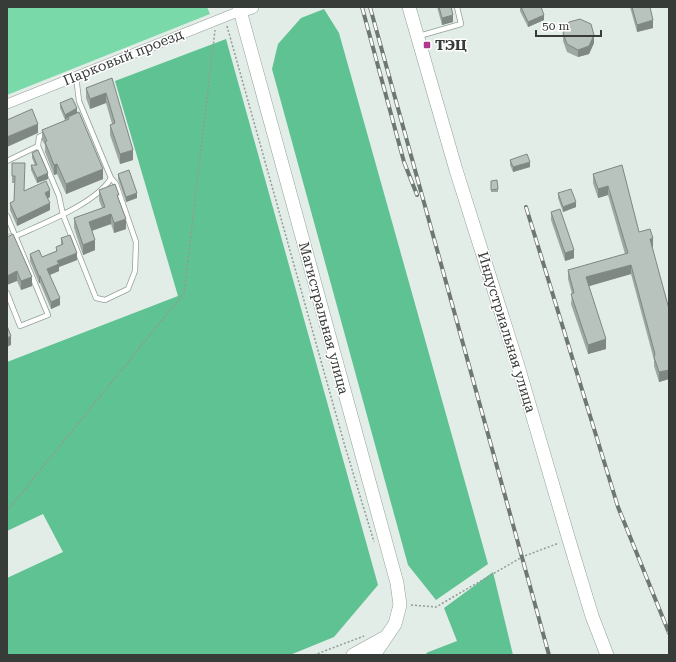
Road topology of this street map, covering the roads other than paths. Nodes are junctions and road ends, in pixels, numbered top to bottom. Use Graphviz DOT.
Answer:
graph roads {
  1 [pos="409,7"];
  2 [pos="457,7"];
  3 [pos="240,10"];
  4 [pos="418,36"];
  5 [pos="76,76"];
  6 [pos="7,104"];
  7 [pos="85,115"];
  8 [pos="79,118"];
  9 [pos="52,131"];
  10 [pos="38,146"];
  11 [pos="7,161"];
  12 [pos="111,178"];
  13 [pos="63,215"];
  14 [pos="7,216"];
  15 [pos="16,236"];
  16 [pos="7,237"];
  17 [pos="7,292"];
  18 [pos="388,636"];
  19 [pos="353,655"];
  20 [pos="374,655"];
  21 [pos="607,655"];
  1 -- 4 [label="street, Индустриальная улица"];
  2 -- 4 [label="lane"];
  3 -- 5 [label="street, Парковый проезд"];
  3 -- 18 [label="street, Магистральная улица"];
  4 -- 21 [label="street, Индустриальная улица"];
  5 -- 6 [label="street, Парковый проезд"];
  5 -- 7 [label="lane"];
  7 -- 8 [label="lane"];
  7 -- 12 [label="lane"];
  9 -- 10 [label="lane"];
  10 -- 11 [label="lane"];
  10 -- 13 [label="lane"];
  12 -- 13 [label="lane"];
  12 -- 13 [label="lane"];
  13 -- 15 [label="lane"];
  14 -- 15 [label="lane"];
  15 -- 16 [label="lane"];
  15 -- 17 [label="lane"];
  18 -- 19 [label="street"];
  18 -- 20 [label="street, Магистральная улица"];
}
